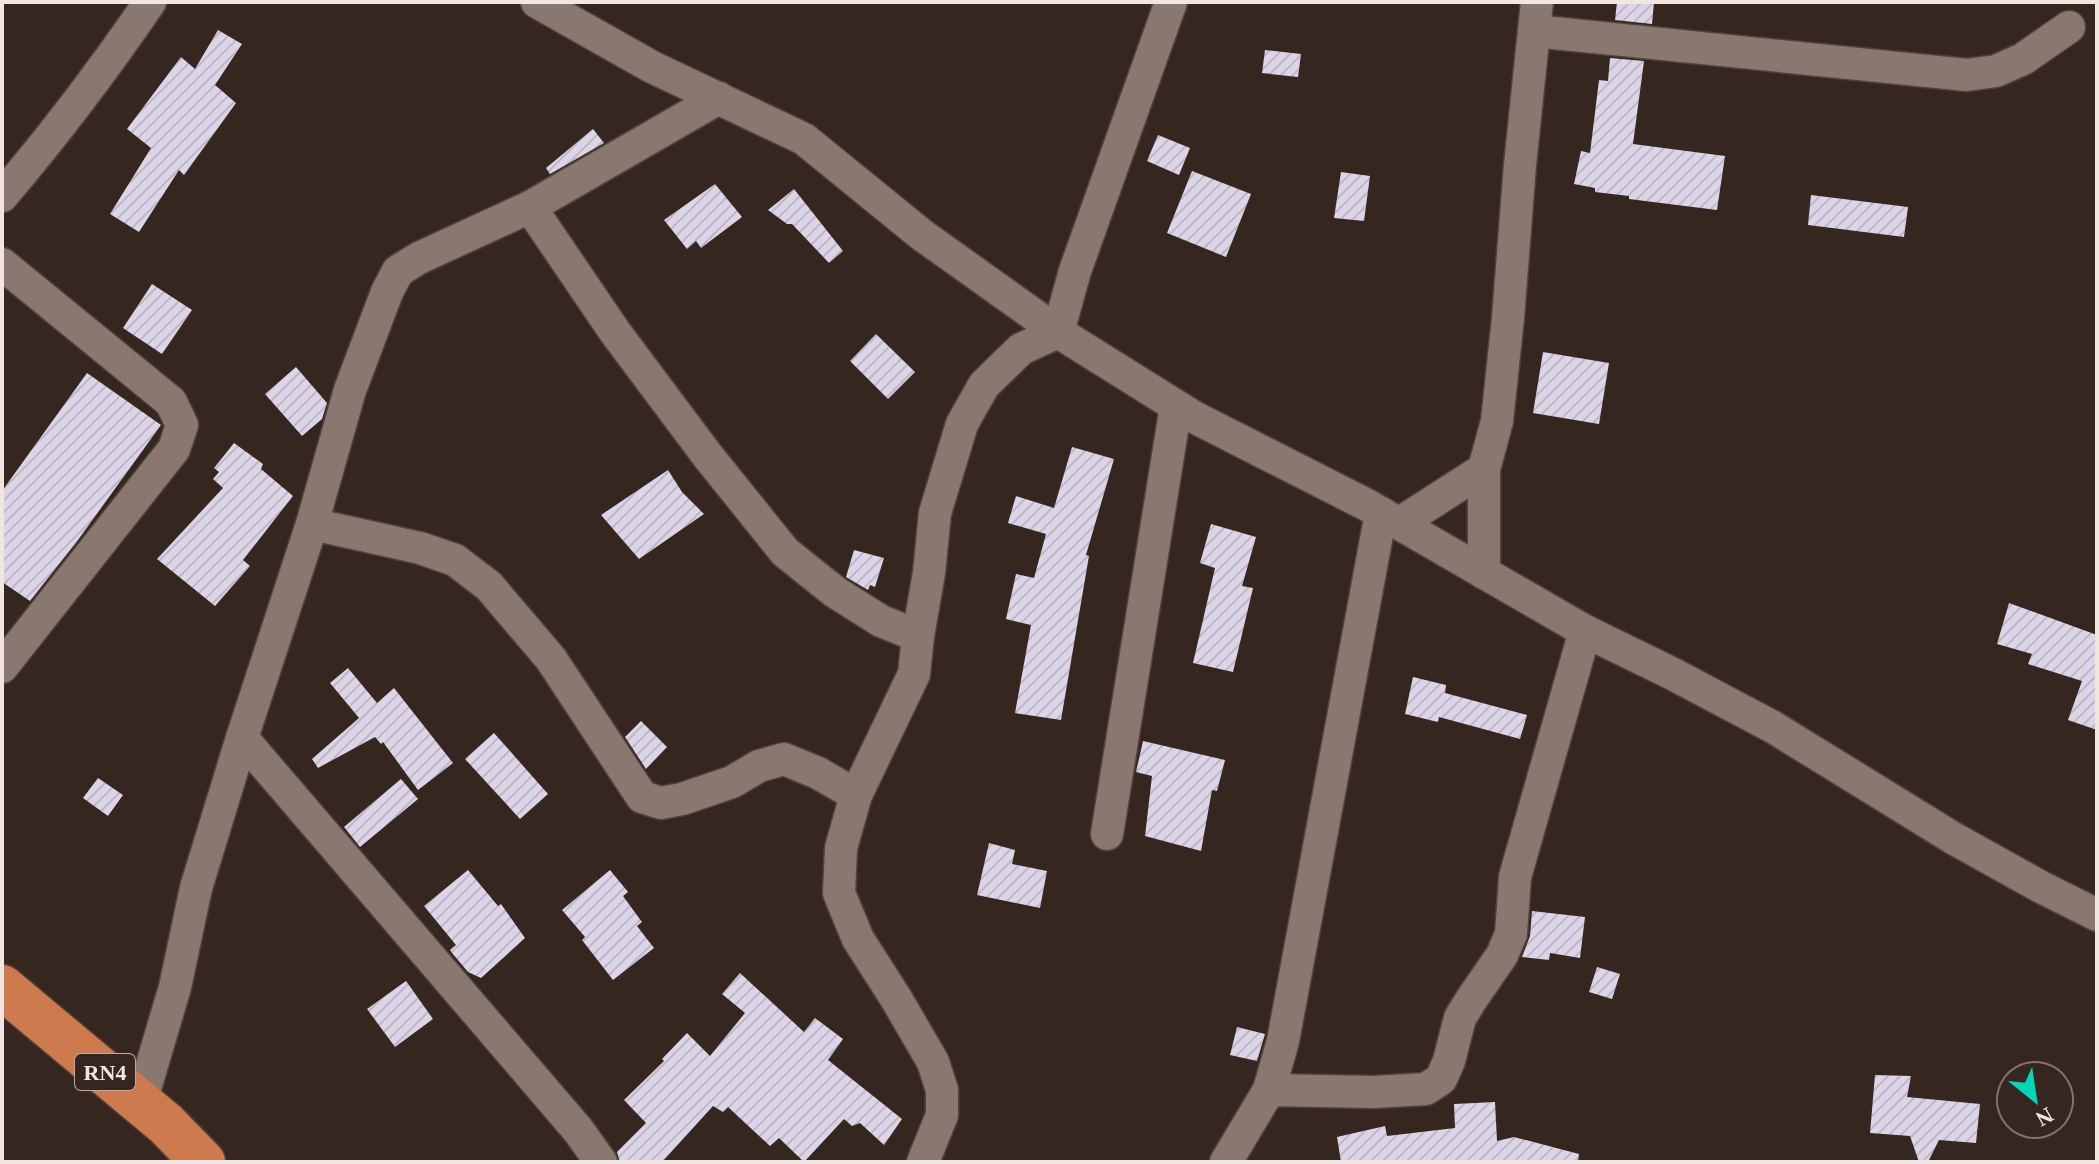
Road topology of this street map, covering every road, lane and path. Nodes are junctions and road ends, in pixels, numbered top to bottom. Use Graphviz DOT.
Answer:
graph roads {
  1 [pos="150,2"];
  2 [pos="537,2"];
  3 [pos="1171,2"];
  4 [pos="1536,16"];
  5 [pos="2069,27"];
  6 [pos="719,98"];
  7 [pos="2,196"];
  8 [pos="530,207"];
  9 [pos="2,264"];
  10 [pos="1058,332"];
  11 [pos="1176,406"];
  12 [pos="1484,469"];
  13 [pos="1390,518"];
  14 [pos="312,524"];
  15 [pos="1484,573"];
  16 [pos="1585,631"];
  17 [pos="918,636"];
  18 [pos="2,667"];
  19 [pos="242,738"];
  20 [pos="856,795"];
  21 [pos="1107,834"];
  22 [pos="2097,915"];
  23 [pos="2,987"];
  24 [pos="1269,1090"];
  25 [pos="141,1102"];
  26 [pos="203,1162"];
  27 [pos="601,1162"];
  28 [pos="923,1162"];
  29 [pos="1226,1162"];
  1 -- 7 [label="street"];
  2 -- 6 [label="street"];
  3 -- 10 [label="street"];
  4 -- 5 [label="street"];
  4 -- 12 [label="street"];
  6 -- 8 [label="street"];
  6 -- 10 [label="street"];
  8 -- 14 [label="street"];
  8 -- 17 [label="street"];
  9 -- 18 [label="street"];
  10 -- 11 [label="street"];
  10 -- 17 [label="street"];
  11 -- 13 [label="street"];
  11 -- 21 [label="street"];
  12 -- 13 [label="street"];
  12 -- 15 [label="street"];
  13 -- 15 [label="street"];
  13 -- 24 [label="street"];
  14 -- 19 [label="street"];
  14 -- 20 [label="street"];
  15 -- 16 [label="street"];
  16 -- 22 [label="street"];
  16 -- 24 [label="street"];
  17 -- 20 [label="street"];
  19 -- 25 [label="street"];
  19 -- 27 [label="street"];
  20 -- 28 [label="street"];
  23 -- 25 [label="highway, RN4"];
  24 -- 29 [label="street"];
  25 -- 26 [label="highway, RN4"];
}
